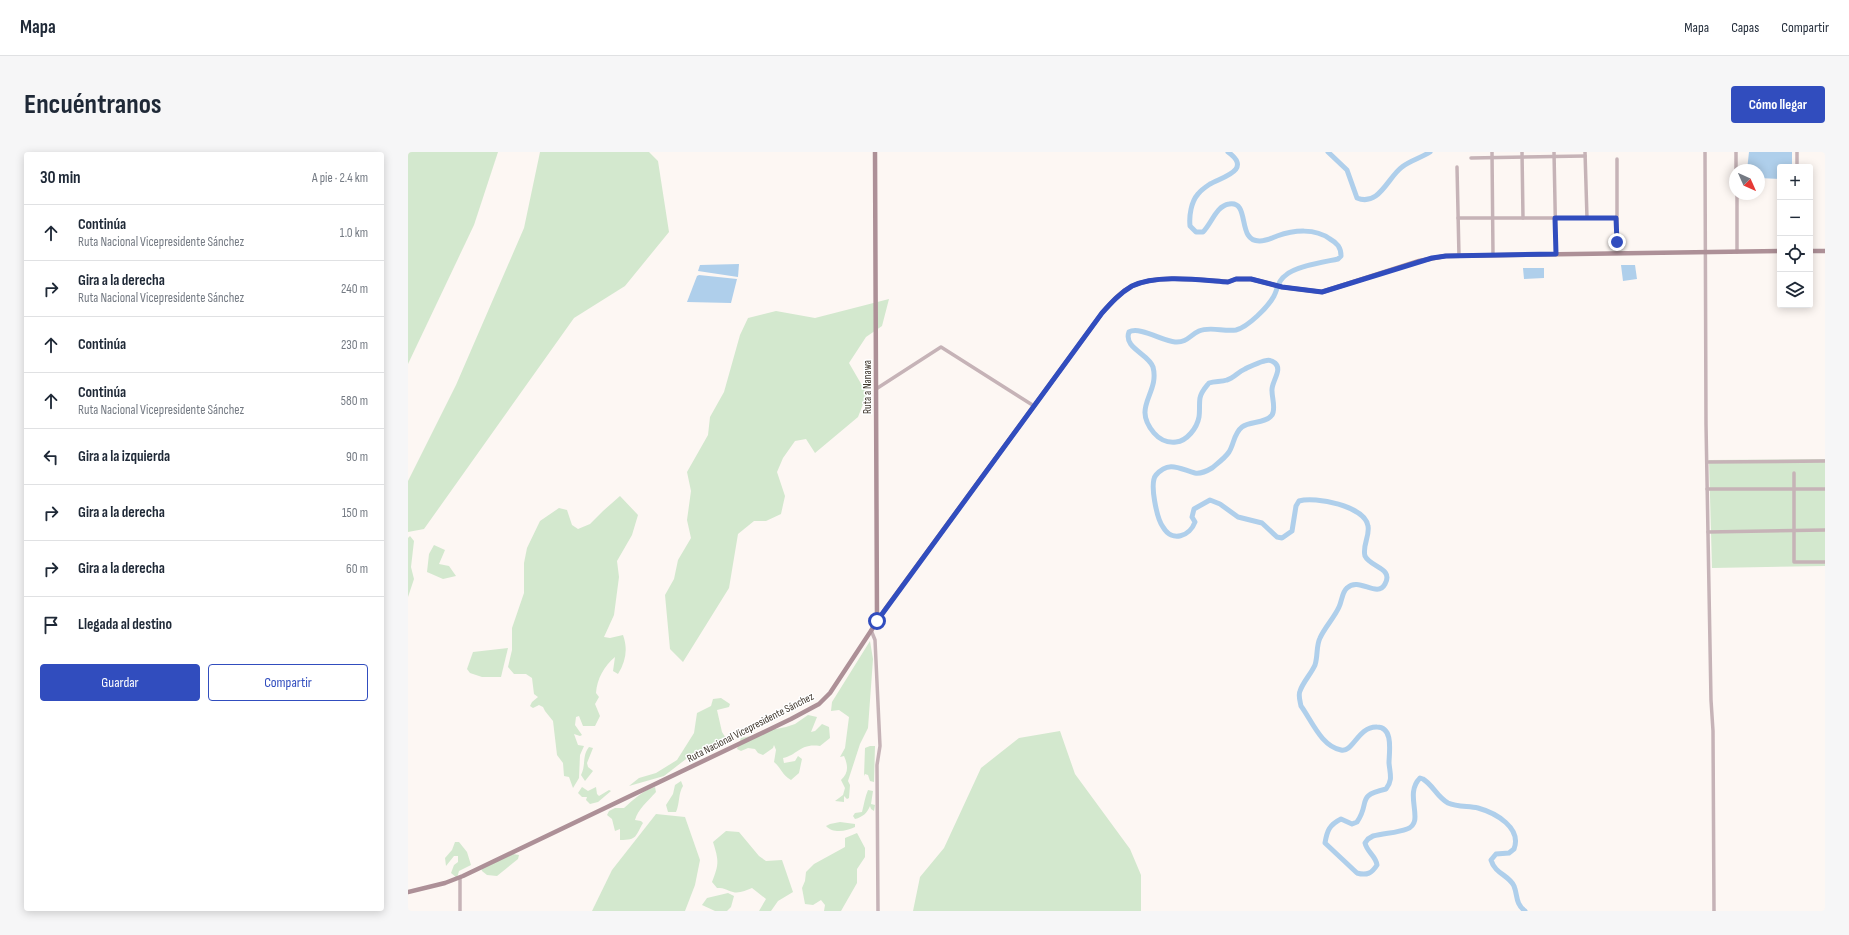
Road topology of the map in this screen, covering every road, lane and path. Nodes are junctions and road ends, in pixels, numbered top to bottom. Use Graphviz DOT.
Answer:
graph roads {
  1 [pos="875,152"];
  2 [pos="1492,152"];
  3 [pos="1522,152"];
  4 [pos="1554,152"];
  5 [pos="1705,152"];
  6 [pos="1736,152"];
  7 [pos="1797,152"];
  8 [pos="1585,154"];
  9 [pos="1522,157"];
  10 [pos="1554,157"];
  11 [pos="1471,158"];
  12 [pos="1492,158"];
  13 [pos="1617,159"];
  14 [pos="1736,164"];
  15 [pos="1797,164"];
  16 [pos="1457,167"];
  17 [pos="1736,200"];
  18 [pos="1458,218"];
  19 [pos="1493,218"];
  20 [pos="1523,218"];
  21 [pos="1555,218"];
  22 [pos="1586,218"];
  23 [pos="1616,218"];
  24 [pos="1617,242"];
  25 [pos="1777,251"];
  26 [pos="1813,251"];
  27 [pos="1825,251"];
  28 [pos="1706,252"];
  29 [pos="1737,252"];
  30 [pos="1556,254"];
  31 [pos="1493,255"];
  32 [pos="1459,256"];
  33 [pos="876,389"];
  34 [pos="1034,406"];
  35 [pos="1825,461"];
  36 [pos="1708,462"];
  37 [pos="1794,473"];
  38 [pos="1707,489"];
  39 [pos="1825,489"];
  40 [pos="1794,490"];
  41 [pos="1794,530"];
  42 [pos="1825,530"];
  43 [pos="1708,532"];
  44 [pos="1825,562"];
  45 [pos="878,605"];
  46 [pos="886,608"];
  47 [pos="877,621"];
  48 [pos="871,630"];
  49 [pos="460,878"];
  50 [pos="408,892"];
  51 [pos="460,911"];
  52 [pos="878,911"];
  53 [pos="1714,911"];
  1 -- 33 [label="street, Ruta a Nanawa"];
  2 -- 12 [label="street"];
  3 -- 9 [label="street"];
  4 -- 10 [label="street"];
  5 -- 28 [label="street"];
  6 -- 14 [label="street"];
  7 -- 15 [label="street"];
  8 -- 10 [label="street"];
  8 -- 22 [label="street"];
  9 -- 10 [label="street"];
  9 -- 12 [label="street"];
  9 -- 20 [label="street"];
  10 -- 21 [label="street"];
  11 -- 12 [label="street"];
  12 -- 19 [label="street"];
  13 -- 23 [label="street"];
  16 -- 18 [label="street"];
  17 -- 29 [label="street"];
  18 -- 19 [label="street"];
  18 -- 32 [label="street"];
  19 -- 20 [label="street"];
  19 -- 31 [label="street"];
  20 -- 21 [label="street"];
  21 -- 22 [label="street"];
  21 -- 30 [label="street"];
  22 -- 23 [label="street"];
  23 -- 24 [label="street"];
  25 -- 29 [label="street"];
  26 -- 27 [label="street"];
  28 -- 29 [label="street"];
  28 -- 30 [label="street"];
  28 -- 36 [label="street"];
  30 -- 31 [label="street"];
  31 -- 32 [label="street"];
  32 -- 34 [label="street, Ruta Nacional Vicepresidente Sánchez"];
  33 -- 34 [label="street"];
  33 -- 45 [label="street, Ruta a Nanawa"];
  34 -- 46 [label="street, Ruta Nacional Vicepresidente Sánchez"];
  35 -- 36 [label="street"];
  36 -- 38 [label="street"];
  37 -- 40 [label="street"];
  38 -- 40 [label="street"];
  38 -- 43 [label="street"];
  39 -- 40 [label="street"];
  40 -- 41 [label="street"];
  41 -- 42 [label="street"];
  41 -- 43 [label="street"];
  41 -- 44 [label="street"];
  43 -- 53 [label="street"];
  45 -- 46 [label="street"];
  45 -- 47 [label="street, Ruta a Nanawa"];
  46 -- 47 [label="street, Ruta Nacional Vicepresidente Sánchez"];
  47 -- 48 [label="street, Ruta Nacional Vicepresidente Sánchez"];
  48 -- 49 [label="street, Ruta Nacional Vicepresidente Sánchez"];
  48 -- 52 [label="street"];
  49 -- 50 [label="street, Ruta Nacional Vicepresidente Sánchez"];
  49 -- 51 [label="street"];
}
